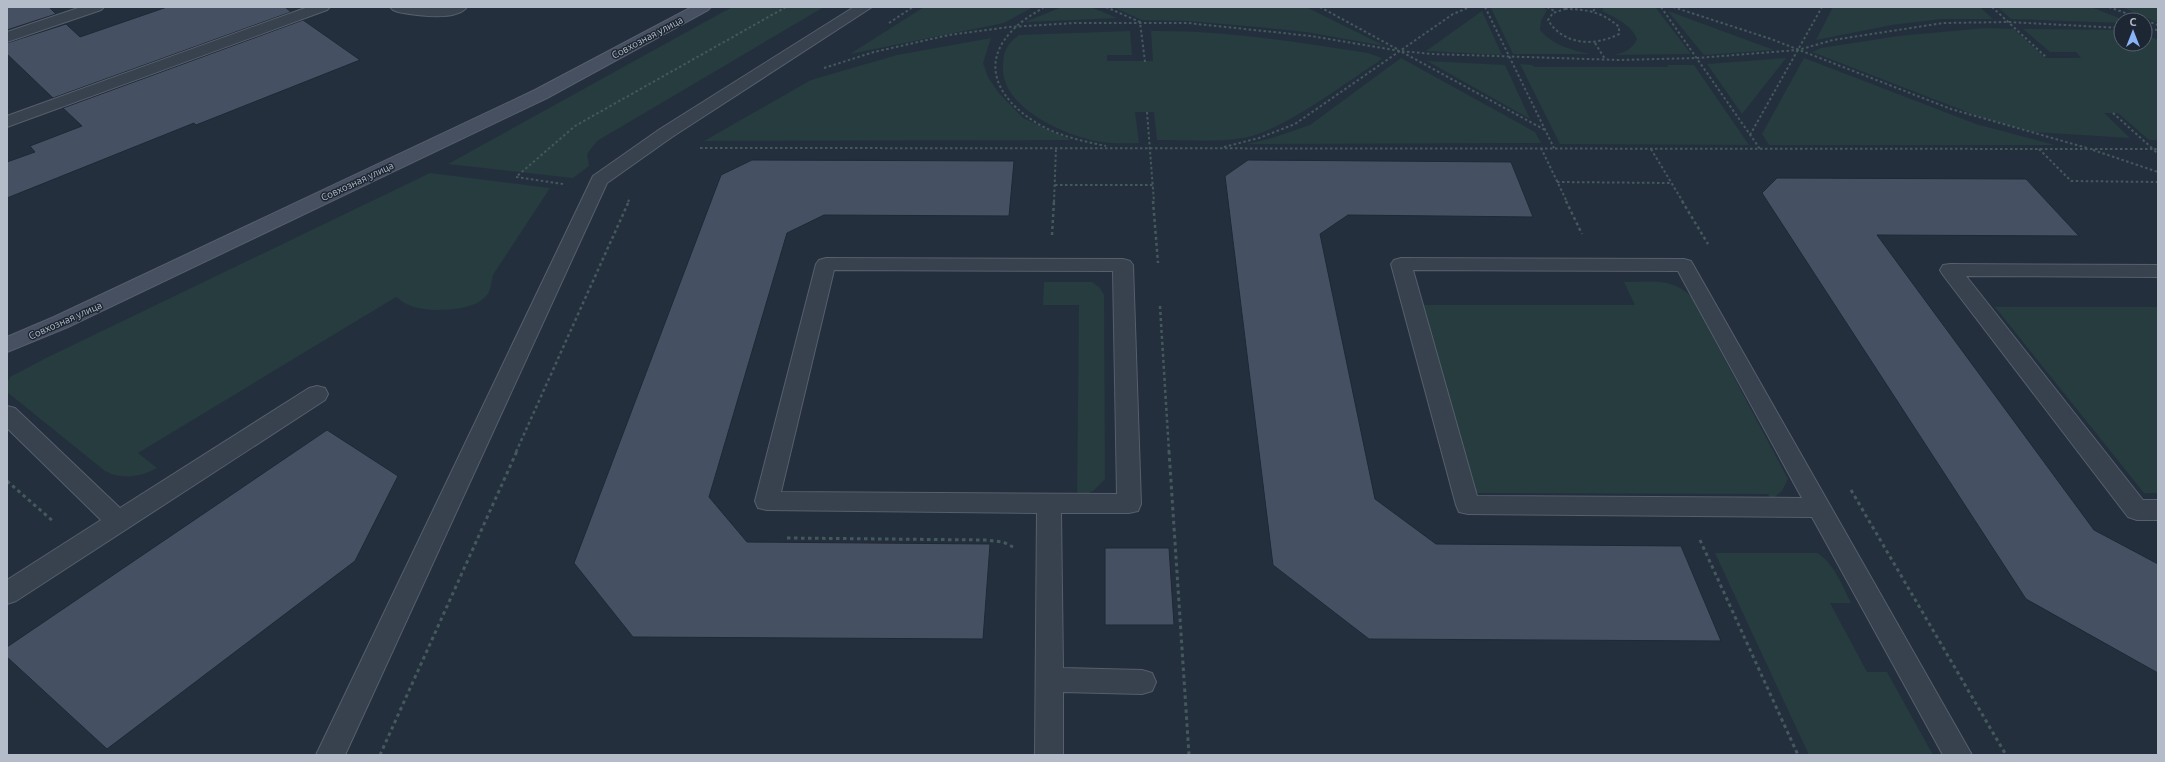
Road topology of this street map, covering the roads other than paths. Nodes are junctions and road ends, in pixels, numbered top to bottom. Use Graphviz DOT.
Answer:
graph roads {
  1 [pos="96,7"];
  2 [pos="322,7"];
  3 [pos="398,7"];
  4 [pos="458,7"];
  5 [pos="703,7"];
  6 [pos="864,7"];
  7 [pos="7,37"];
  8 [pos="7,122"];
  9 [pos="2158,271"];
  10 [pos="7,345"];
  11 [pos="317,394"];
  12 [pos="7,414"];
  13 [pos="1049,503"];
  14 [pos="1821,508"];
  15 [pos="2158,510"];
  16 [pos="118,521"];
  17 [pos="7,592"];
  18 [pos="1049,680"];
  19 [pos="1142,682"];
  20 [pos="330,755"];
  21 [pos="1049,755"];
  22 [pos="1958,755"];
  1 -- 7 [label="street"];
  2 -- 8 [label="street"];
  3 -- 4 [label="street"];
  5 -- 10 [label="main road, Совхозная улица"];
  6 -- 20 [label="street"];
  9 -- 15 [label="street"];
  11 -- 16 [label="street"];
  12 -- 16 [label="street"];
  13 -- 13 [label="street"];
  13 -- 18 [label="street"];
  14 -- 14 [label="street"];
  14 -- 22 [label="street"];
  16 -- 17 [label="street"];
  18 -- 19 [label="street"];
  18 -- 21 [label="street"];
}
